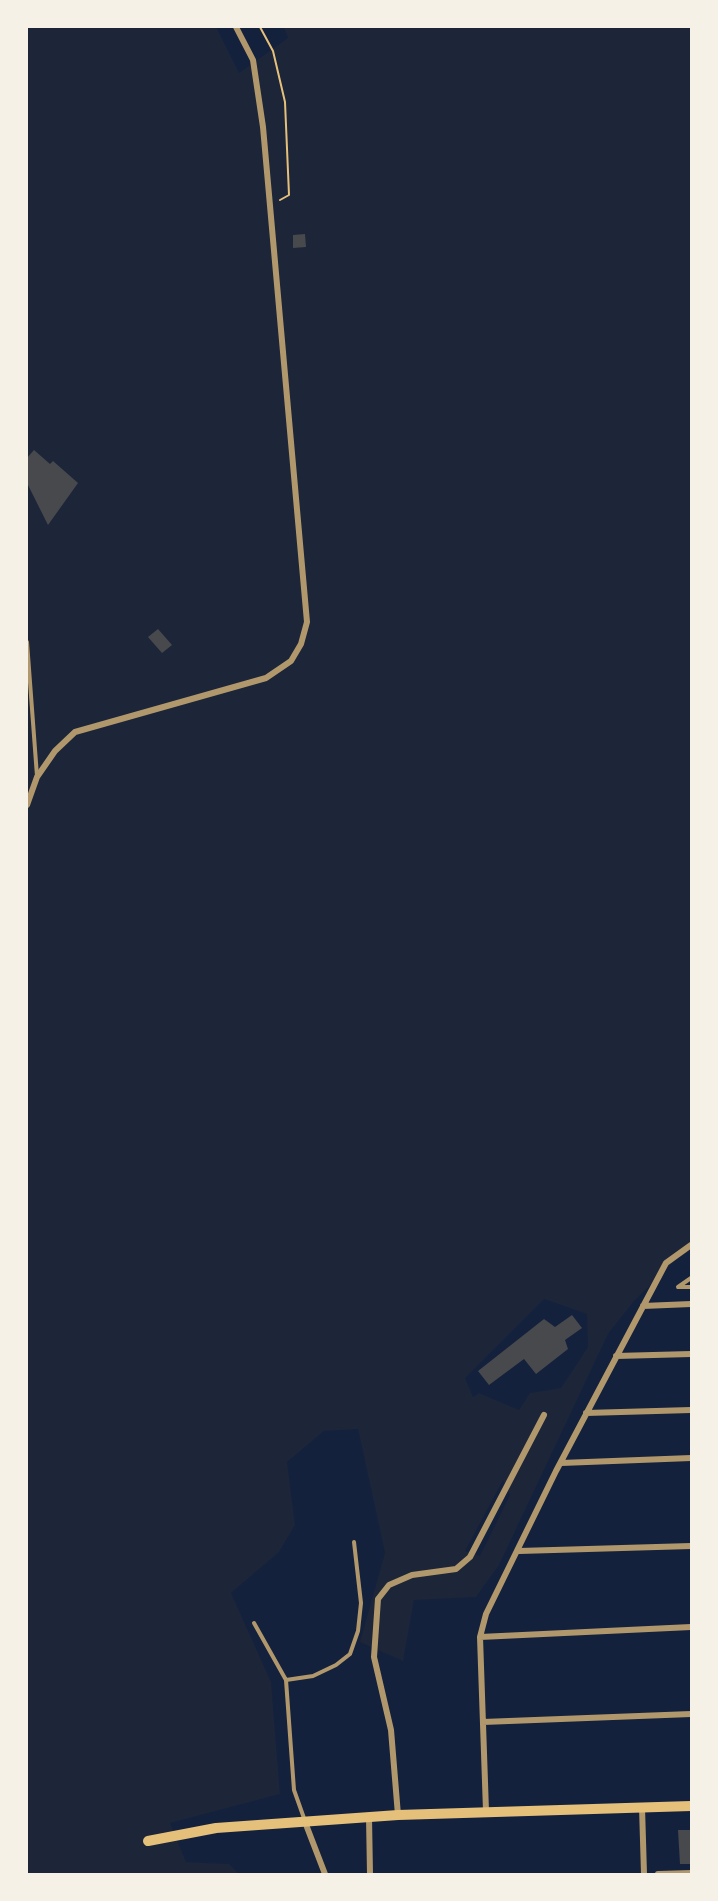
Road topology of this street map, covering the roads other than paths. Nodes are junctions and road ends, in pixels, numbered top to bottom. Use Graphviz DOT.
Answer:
graph roads {
  1 [pos="236,27"];
  2 [pos="27,642"];
  3 [pos="37,777"];
  4 [pos="27,806"];
  5 [pos="691,1245"];
  6 [pos="691,1278"];
  7 [pos="691,1287"];
  8 [pos="691,1304"];
  9 [pos="643,1306"];
  10 [pos="691,1353"];
  11 [pos="616,1356"];
  12 [pos="691,1410"];
  13 [pos="586,1413"];
  14 [pos="544,1415"];
  15 [pos="691,1458"];
  16 [pos="561,1462"];
  17 [pos="354,1542"];
  18 [pos="691,1546"];
  19 [pos="519,1551"];
  20 [pos="254,1623"];
  21 [pos="691,1627"];
  22 [pos="480,1637"];
  23 [pos="286,1680"];
  24 [pos="691,1714"];
  25 [pos="483,1722"];
  26 [pos="691,1806"];
  27 [pos="642,1807"];
  28 [pos="486,1811"];
  29 [pos="398,1815"];
  30 [pos="369,1817"];
  31 [pos="305,1822"];
  32 [pos="148,1841"];
  33 [pos="691,1873"];
  34 [pos="325,1874"];
  35 [pos="370,1874"];
  36 [pos="644,1874"];
  37 [pos="658,1874"];
  1 -- 3 [label="street"];
  2 -- 3 [label="lane"];
  3 -- 4 [label="street"];
  5 -- 9 [label="street"];
  6 -- 7 [label="lane"];
  8 -- 9 [label="street"];
  9 -- 11 [label="street"];
  10 -- 11 [label="street"];
  11 -- 13 [label="street"];
  12 -- 13 [label="street"];
  13 -- 16 [label="street"];
  14 -- 29 [label="street"];
  15 -- 16 [label="street"];
  16 -- 19 [label="street"];
  17 -- 23 [label="lane"];
  18 -- 19 [label="street"];
  19 -- 22 [label="street"];
  20 -- 23 [label="lane"];
  21 -- 22 [label="street"];
  22 -- 25 [label="street"];
  23 -- 31 [label="lane"];
  24 -- 25 [label="street"];
  25 -- 28 [label="street"];
  26 -- 27 [label="main road"];
  27 -- 28 [label="main road"];
  27 -- 36 [label="street"];
  28 -- 29 [label="main road"];
  29 -- 30 [label="main road"];
  30 -- 31 [label="main road"];
  30 -- 35 [label="street"];
  31 -- 32 [label="main road"];
  31 -- 34 [label="street"];
  33 -- 37 [label="street"];
}
